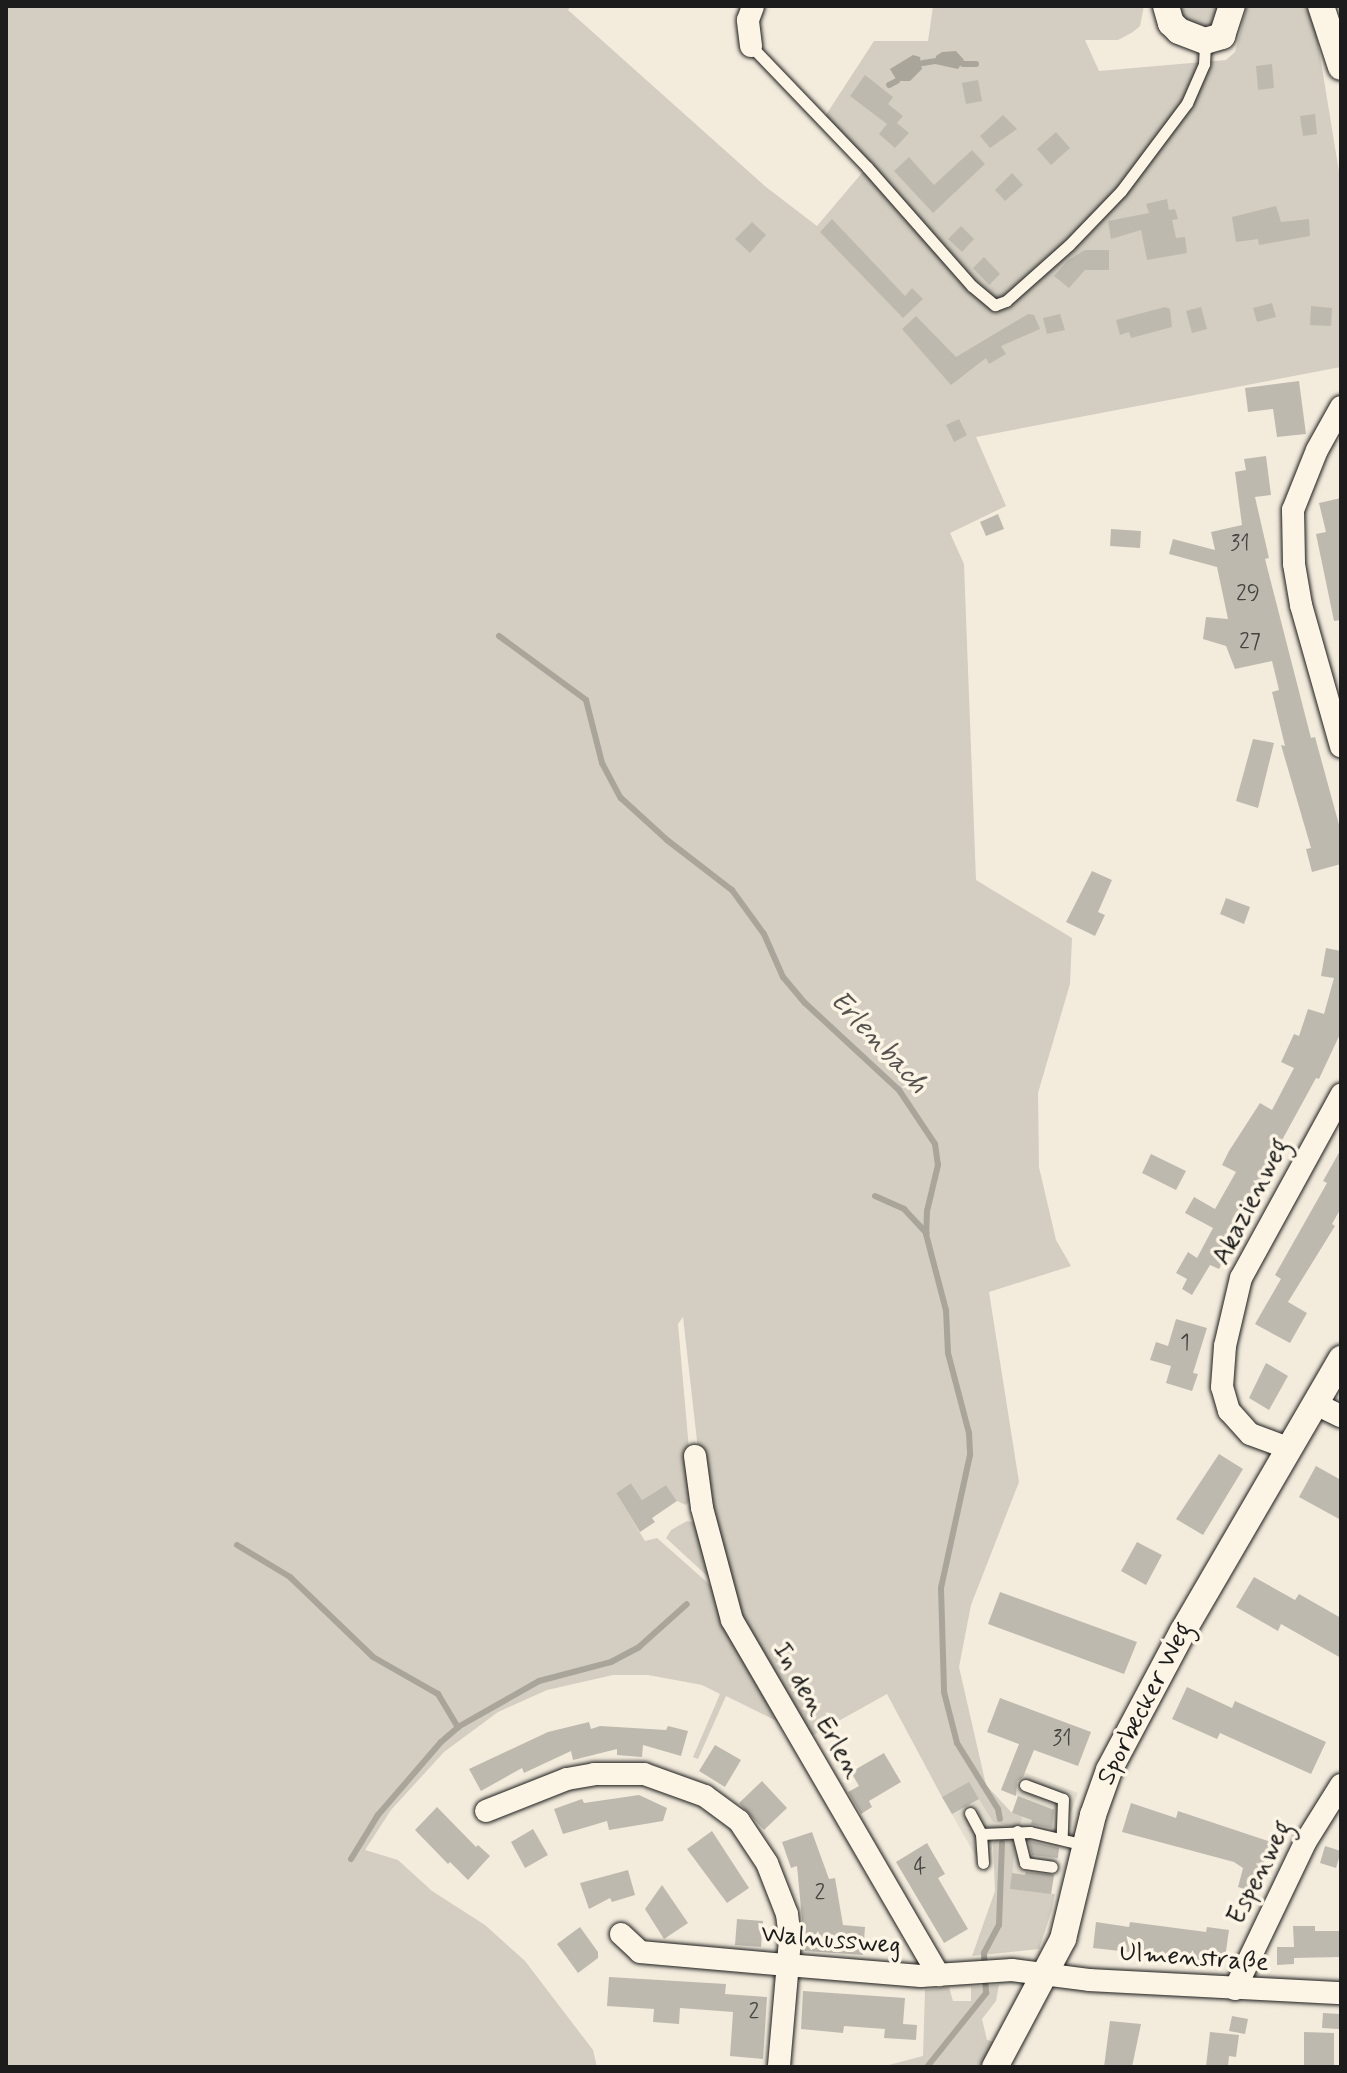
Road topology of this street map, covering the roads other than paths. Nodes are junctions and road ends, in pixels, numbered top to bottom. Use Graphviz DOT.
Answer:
graph roads {
  1 [pos="753,6"];
  2 [pos="1166,6"];
  3 [pos="1232,6"];
  4 [pos="1321,6"];
  5 [pos="1205,41"];
  6 [pos="751,46"];
  7 [pos="1341,67"];
  8 [pos="1341,407"];
  9 [pos="1341,746"];
  10 [pos="1341,1095"];
  11 [pos="1341,1359"];
  12 [pos="1316,1404"];
  13 [pos="1341,1416"];
  14 [pos="1288,1448"];
  15 [pos="695,1456"];
  16 [pos="1025,1785"];
  17 [pos="1341,1785"];
  18 [pos="486,1811"];
  19 [pos="970,1813"];
  20 [pos="1017,1831"];
  21 [pos="981,1834"];
  22 [pos="1073,1841"];
  23 [pos="983,1863"];
  24 [pos="1052,1867"];
  25 [pos="621,1934"];
  26 [pos="787,1965"];
  27 [pos="939,1975"];
  28 [pos="1044,1976"];
  29 [pos="1235,1989"];
  30 [pos="1341,1993"];
  31 [pos="779,2067"];
  32 [pos="995,2067"];
  1 -- 6 [label="street"];
  2 -- 5 [label="street"];
  3 -- 5 [label="street"];
  4 -- 7 [label="street"];
  5 -- 6 [label="lane"];
  8 -- 9 [label="street"];
  10 -- 14 [label="street, Akazienweg"];
  11 -- 12 [label="street, Sporbecker Weg"];
  12 -- 13 [label="street"];
  12 -- 14 [label="street, Sporbecker Weg"];
  14 -- 22 [label="street, Sporbecker Weg"];
  15 -- 27 [label="street, In den Erlen"];
  16 -- 22 [label="lane"];
  17 -- 29 [label="street, Espenweg"];
  18 -- 26 [label="street"];
  19 -- 21 [label="lane"];
  20 -- 21 [label="lane"];
  20 -- 22 [label="lane"];
  20 -- 24 [label="lane"];
  21 -- 23 [label="lane"];
  22 -- 28 [label="street, Sporbecker Weg"];
  25 -- 26 [label="street, Walnussweg"];
  26 -- 27 [label="street, Walnussweg"];
  26 -- 31 [label="street"];
  27 -- 28 [label="street, Walnussweg"];
  28 -- 29 [label="street, Ulmenstraße"];
  28 -- 32 [label="street, Sporbecker Weg"];
  29 -- 30 [label="street, Ulmenstraße"];
}
